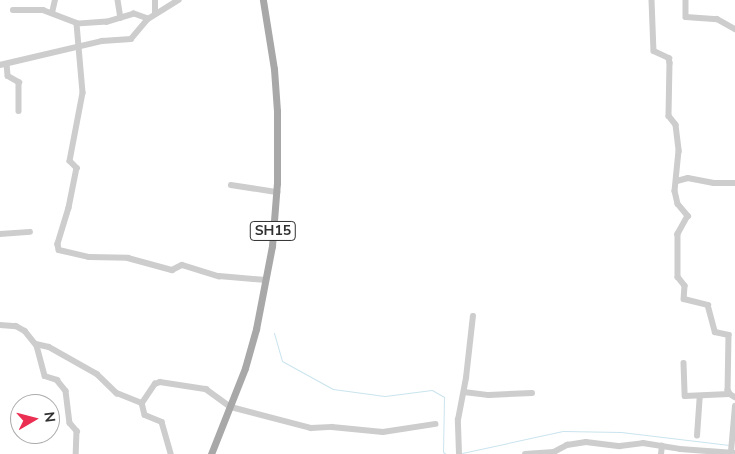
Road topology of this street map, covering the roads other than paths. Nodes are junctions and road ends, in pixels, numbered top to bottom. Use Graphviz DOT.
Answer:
graph roads {
  1 [pos="55,0"];
  2 [pos="118,0"];
  3 [pos="156,0"];
  4 [pos="179,0"];
  5 [pos="264,0"];
  6 [pos="652,0"];
  7 [pos="686,0"];
  8 [pos="13,10"];
  9 [pos="52,13"];
  10 [pos="155,14"];
  11 [pos="121,18"];
  12 [pos="148,19"];
  13 [pos="77,24"];
  14 [pos="735,29"];
  15 [pos="77,47"];
  16 [pos="3,65"];
  17 [pos="19,111"];
  18 [pos="677,181"];
  19 [pos="735,183"];
  20 [pos="230,185"];
  21 [pos="277,192"];
  22 [pos="30,232"];
  23 [pos="0,234"];
  24 [pos="266,280"];
  25 [pos="473,316"];
  26 [pos="0,325"];
  27 [pos="732,335"];
  28 [pos="36,344"];
  29 [pos="684,363"];
  30 [pos="464,392"];
  31 [pos="532,393"];
  32 [pos="732,395"];
  33 [pos="700,397"];
  34 [pos="142,403"];
  35 [pos="735,406"];
  36 [pos="231,407"];
  37 [pos="435,424"];
  38 [pos="697,436"];
  39 [pos="662,446"];
  40 [pos="733,452"];
  41 [pos="76,454"];
  42 [pos="171,454"];
  43 [pos="211,454"];
  44 [pos="459,454"];
  45 [pos="525,454"];
  46 [pos="661,454"];
  1 -- 9 [label="street"];
  2 -- 11 [label="street"];
  3 -- 10 [label="street"];
  4 -- 10 [label="street"];
  5 -- 21 [label="main road, SH15"];
  6 -- 18 [label="street"];
  7 -- 14 [label="street"];
  8 -- 9 [label="street"];
  9 -- 13 [label="street"];
  10 -- 12 [label="street"];
  11 -- 12 [label="street"];
  11 -- 13 [label="street"];
  12 -- 15 [label="street"];
  13 -- 15 [label="street"];
  15 -- 16 [label="street"];
  15 -- 24 [label="street"];
  16 -- 17 [label="street"];
  18 -- 19 [label="street"];
  18 -- 27 [label="street"];
  20 -- 21 [label="street"];
  21 -- 24 [label="main road, SH15"];
  22 -- 23 [label="street"];
  24 -- 36 [label="main road, SH15"];
  25 -- 30 [label="street"];
  26 -- 28 [label="street"];
  27 -- 32 [label="street"];
  28 -- 34 [label="street"];
  28 -- 41 [label="street"];
  29 -- 33 [label="street"];
  30 -- 31 [label="street"];
  30 -- 44 [label="street"];
  32 -- 33 [label="street"];
  33 -- 38 [label="street"];
  34 -- 36 [label="street"];
  34 -- 42 [label="street"];
  35 -- 40 [label="street"];
  36 -- 37 [label="street"];
  36 -- 43 [label="main road, SH15"];
  39 -- 40 [label="street"];
  39 -- 45 [label="street"];
  39 -- 46 [label="street"];
}
